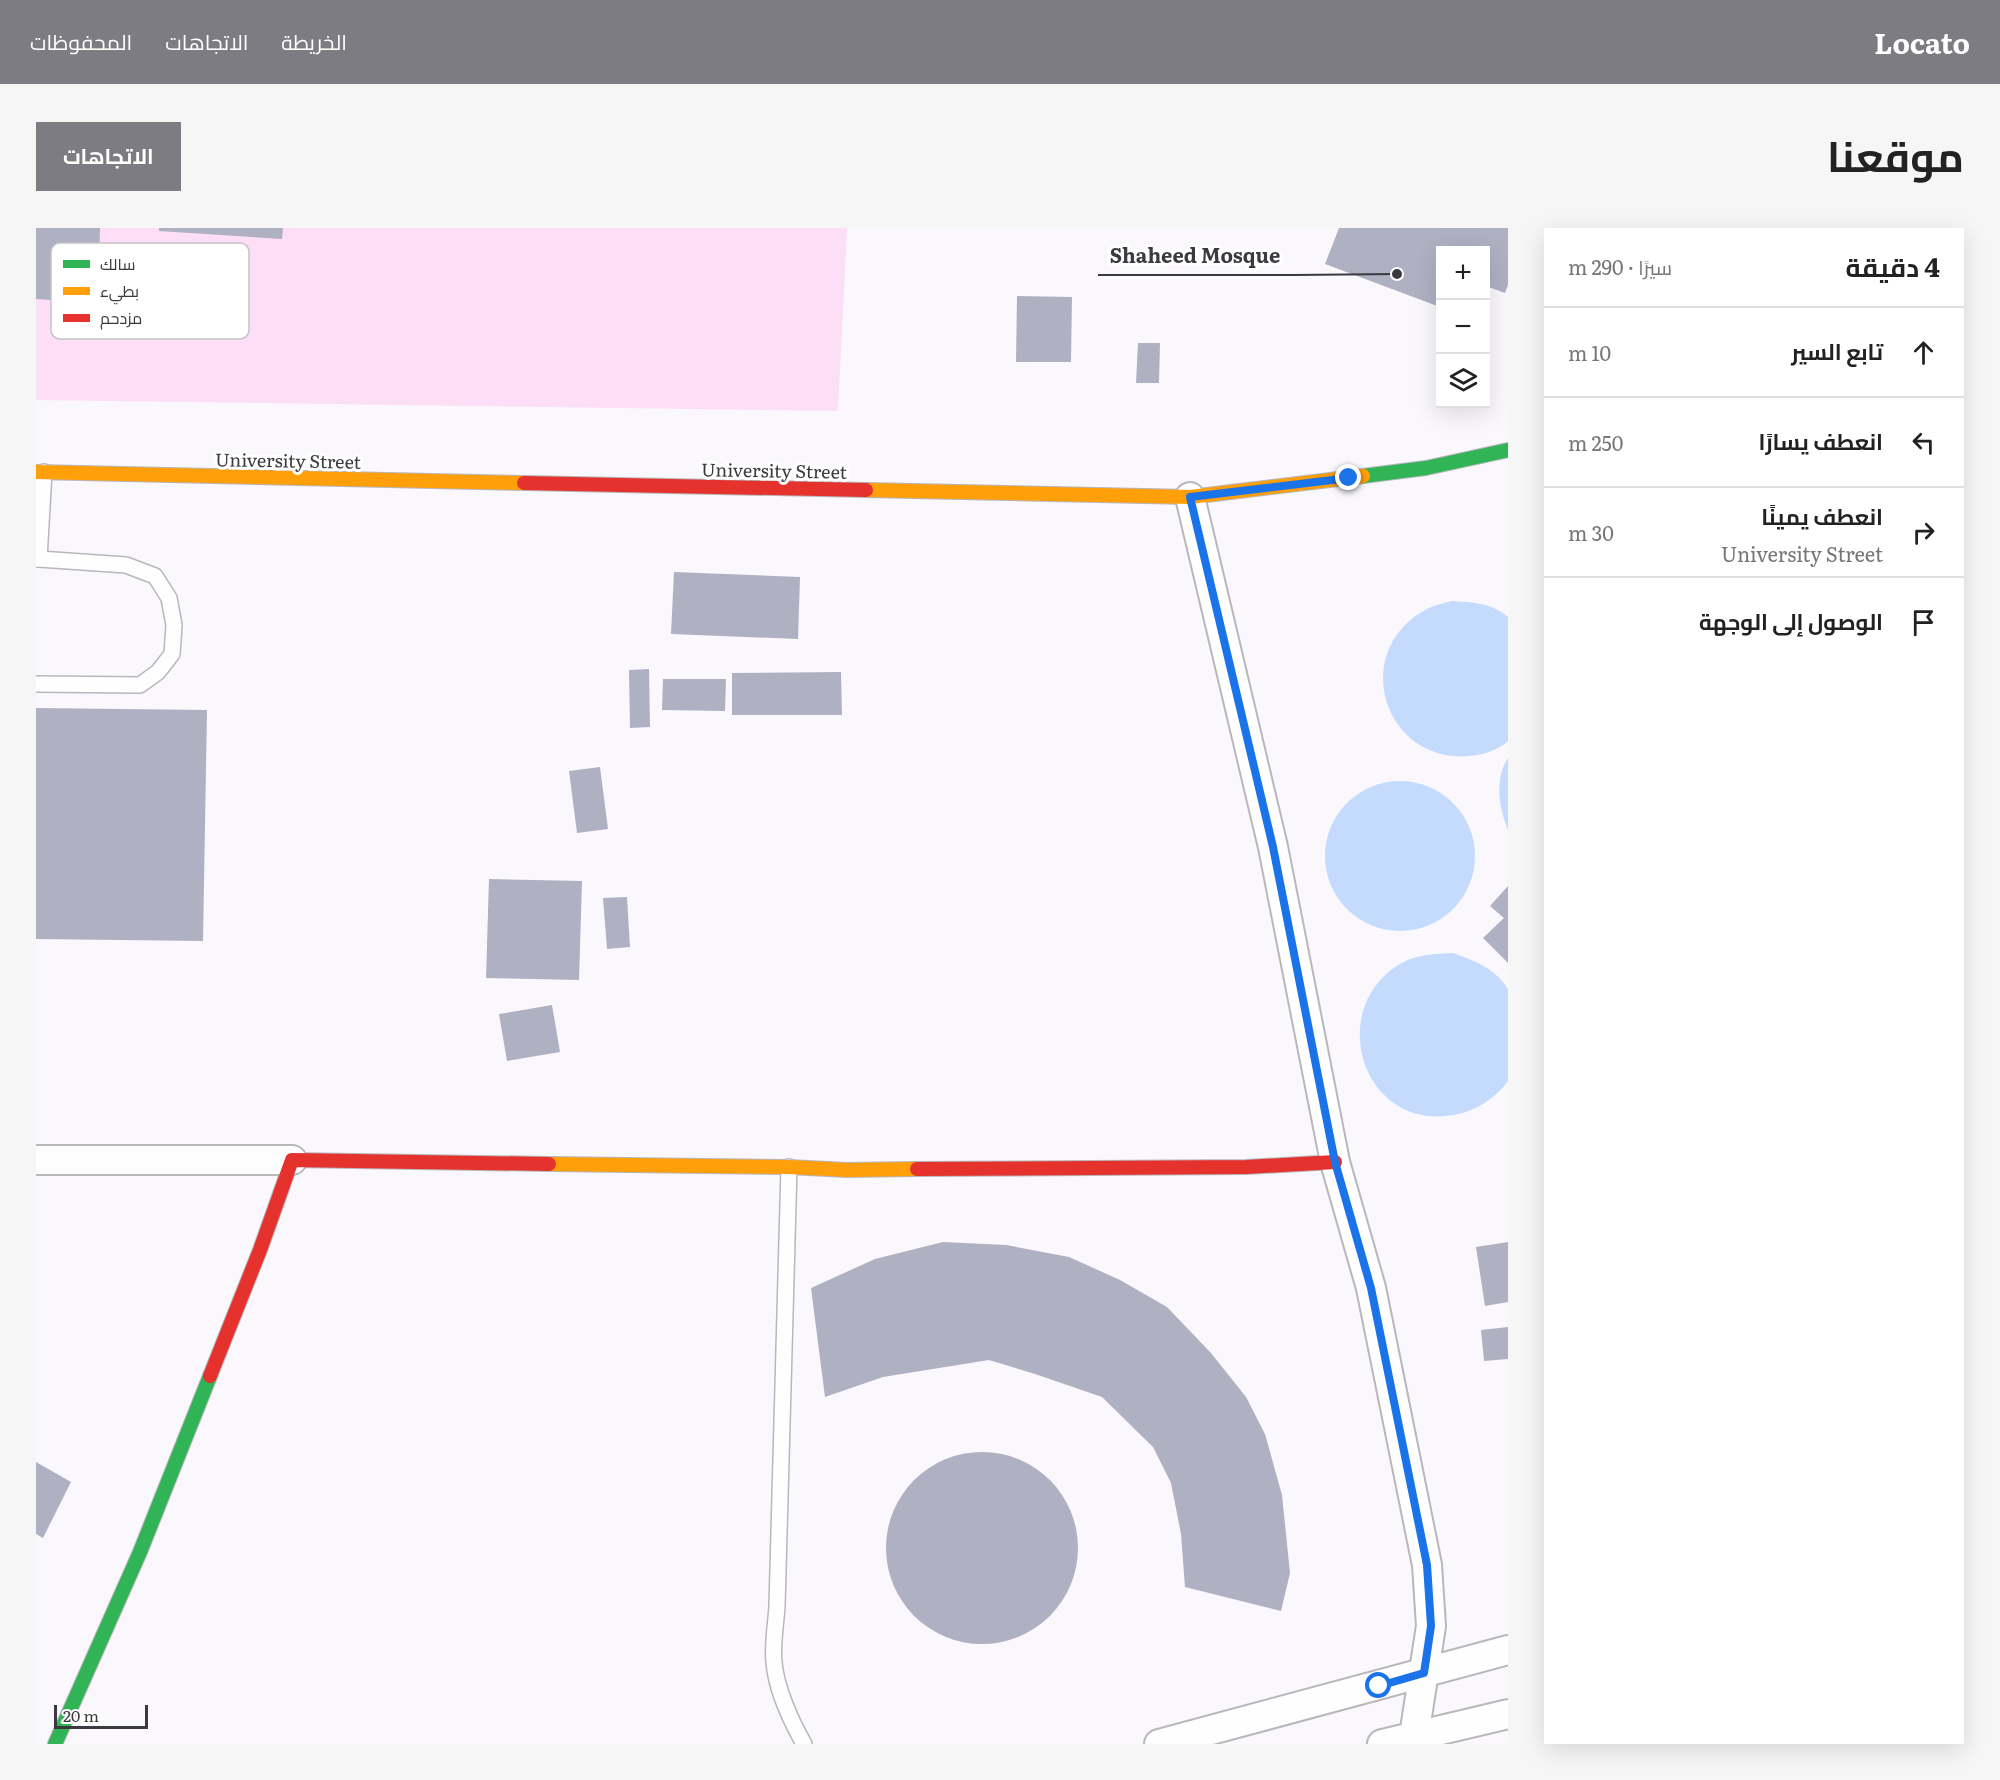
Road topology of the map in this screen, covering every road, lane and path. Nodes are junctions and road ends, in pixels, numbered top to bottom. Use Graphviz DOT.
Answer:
graph roads {
  1 [pos="1508,450"];
  2 [pos="40,472"];
  3 [pos="1190,497"];
  4 [pos="38,559"];
  5 [pos="36,684"];
  6 [pos="36,1160"];
  7 [pos="292,1160"];
  8 [pos="1335,1162"];
  9 [pos="789,1167"];
  10 [pos="1508,1650"];
  11 [pos="1424,1673"];
  12 [pos="1508,1714"];
  13 [pos="1413,1736"];
  14 [pos="55,1744"];
  15 [pos="804,1744"];
  16 [pos="1159,1744"];
  17 [pos="1382,1744"];
  1 -- 3 [label="street, University Street"];
  2 -- 3 [label="street, University Street"];
  2 -- 4 [label="lane"];
  3 -- 8 [label="street"];
  4 -- 5 [label="lane"];
  6 -- 7 [label="street"];
  7 -- 9 [label="street"];
  7 -- 14 [label="street"];
  8 -- 9 [label="street"];
  8 -- 11 [label="street"];
  9 -- 15 [label="lane"];
  10 -- 11 [label="street"];
  11 -- 13 [label="street"];
  11 -- 16 [label="street"];
  12 -- 13 [label="street"];
  13 -- 17 [label="street"];
}
